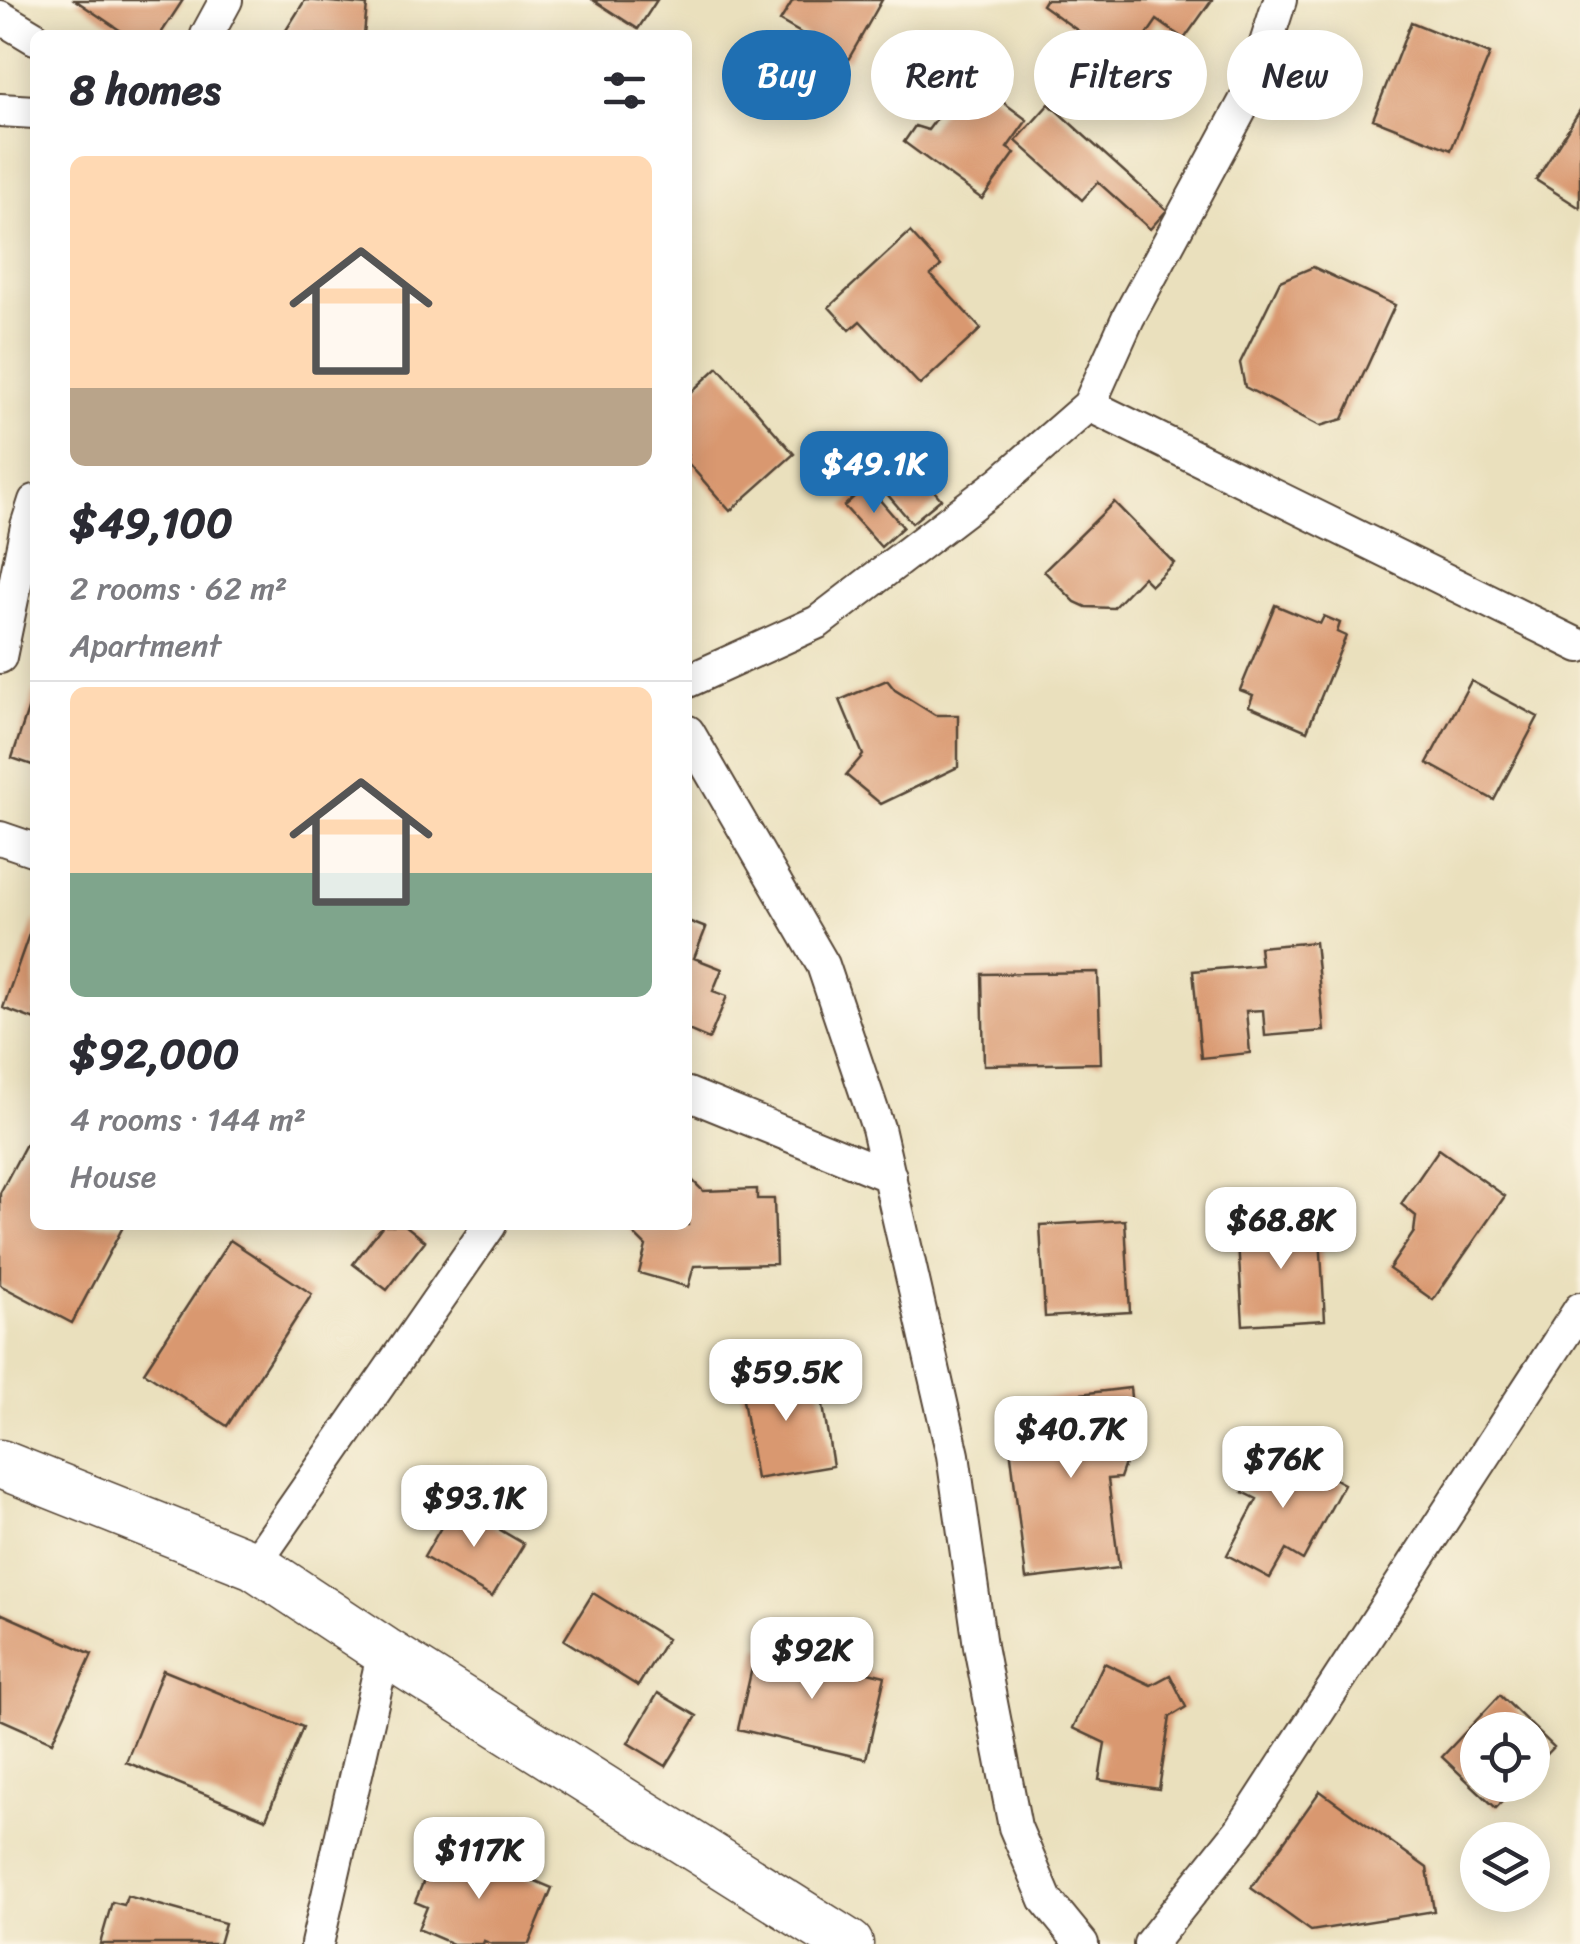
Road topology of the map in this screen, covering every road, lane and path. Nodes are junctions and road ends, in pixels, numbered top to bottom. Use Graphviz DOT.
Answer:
graph roads {
  1 [pos="226,0"];
  2 [pos="1280,0"];
  3 [pos="0,17"];
  4 [pos="209,30"];
  5 [pos="30,35"];
  6 [pos="0,110"];
  7 [pos="30,112"];
  8 [pos="1089,405"];
  9 [pos="30,517"];
  10 [pos="1580,646"];
  11 [pos="0,657"];
  12 [pos="692,678"];
  13 [pos="692,739"];
  14 [pos="0,838"];
  15 [pos="30,848"];
  16 [pos="692,1096"];
  17 [pos="890,1176"];
  18 [pos="487,1230"];
  19 [pos="1580,1309"];
  20 [pos="0,1464"];
  21 [pos="254,1565"];
  22 [pos="384,1651"];
  23 [pos="318,1944"];
  24 [pos="850,1944"];
  25 [pos="1082,1944"];
  26 [pos="1150,1944"];
  1 -- 4 [label="street"];
  2 -- 8 [label="street"];
  3 -- 5 [label="street"];
  6 -- 7 [label="street"];
  8 -- 10 [label="street"];
  8 -- 12 [label="street"];
  9 -- 11 [label="street"];
  13 -- 17 [label="street"];
  14 -- 15 [label="street"];
  16 -- 17 [label="street"];
  17 -- 25 [label="street"];
  18 -- 21 [label="street"];
  19 -- 26 [label="street"];
  20 -- 21 [label="main road"];
  21 -- 22 [label="main road"];
  22 -- 23 [label="street"];
  22 -- 24 [label="main road"];
}
